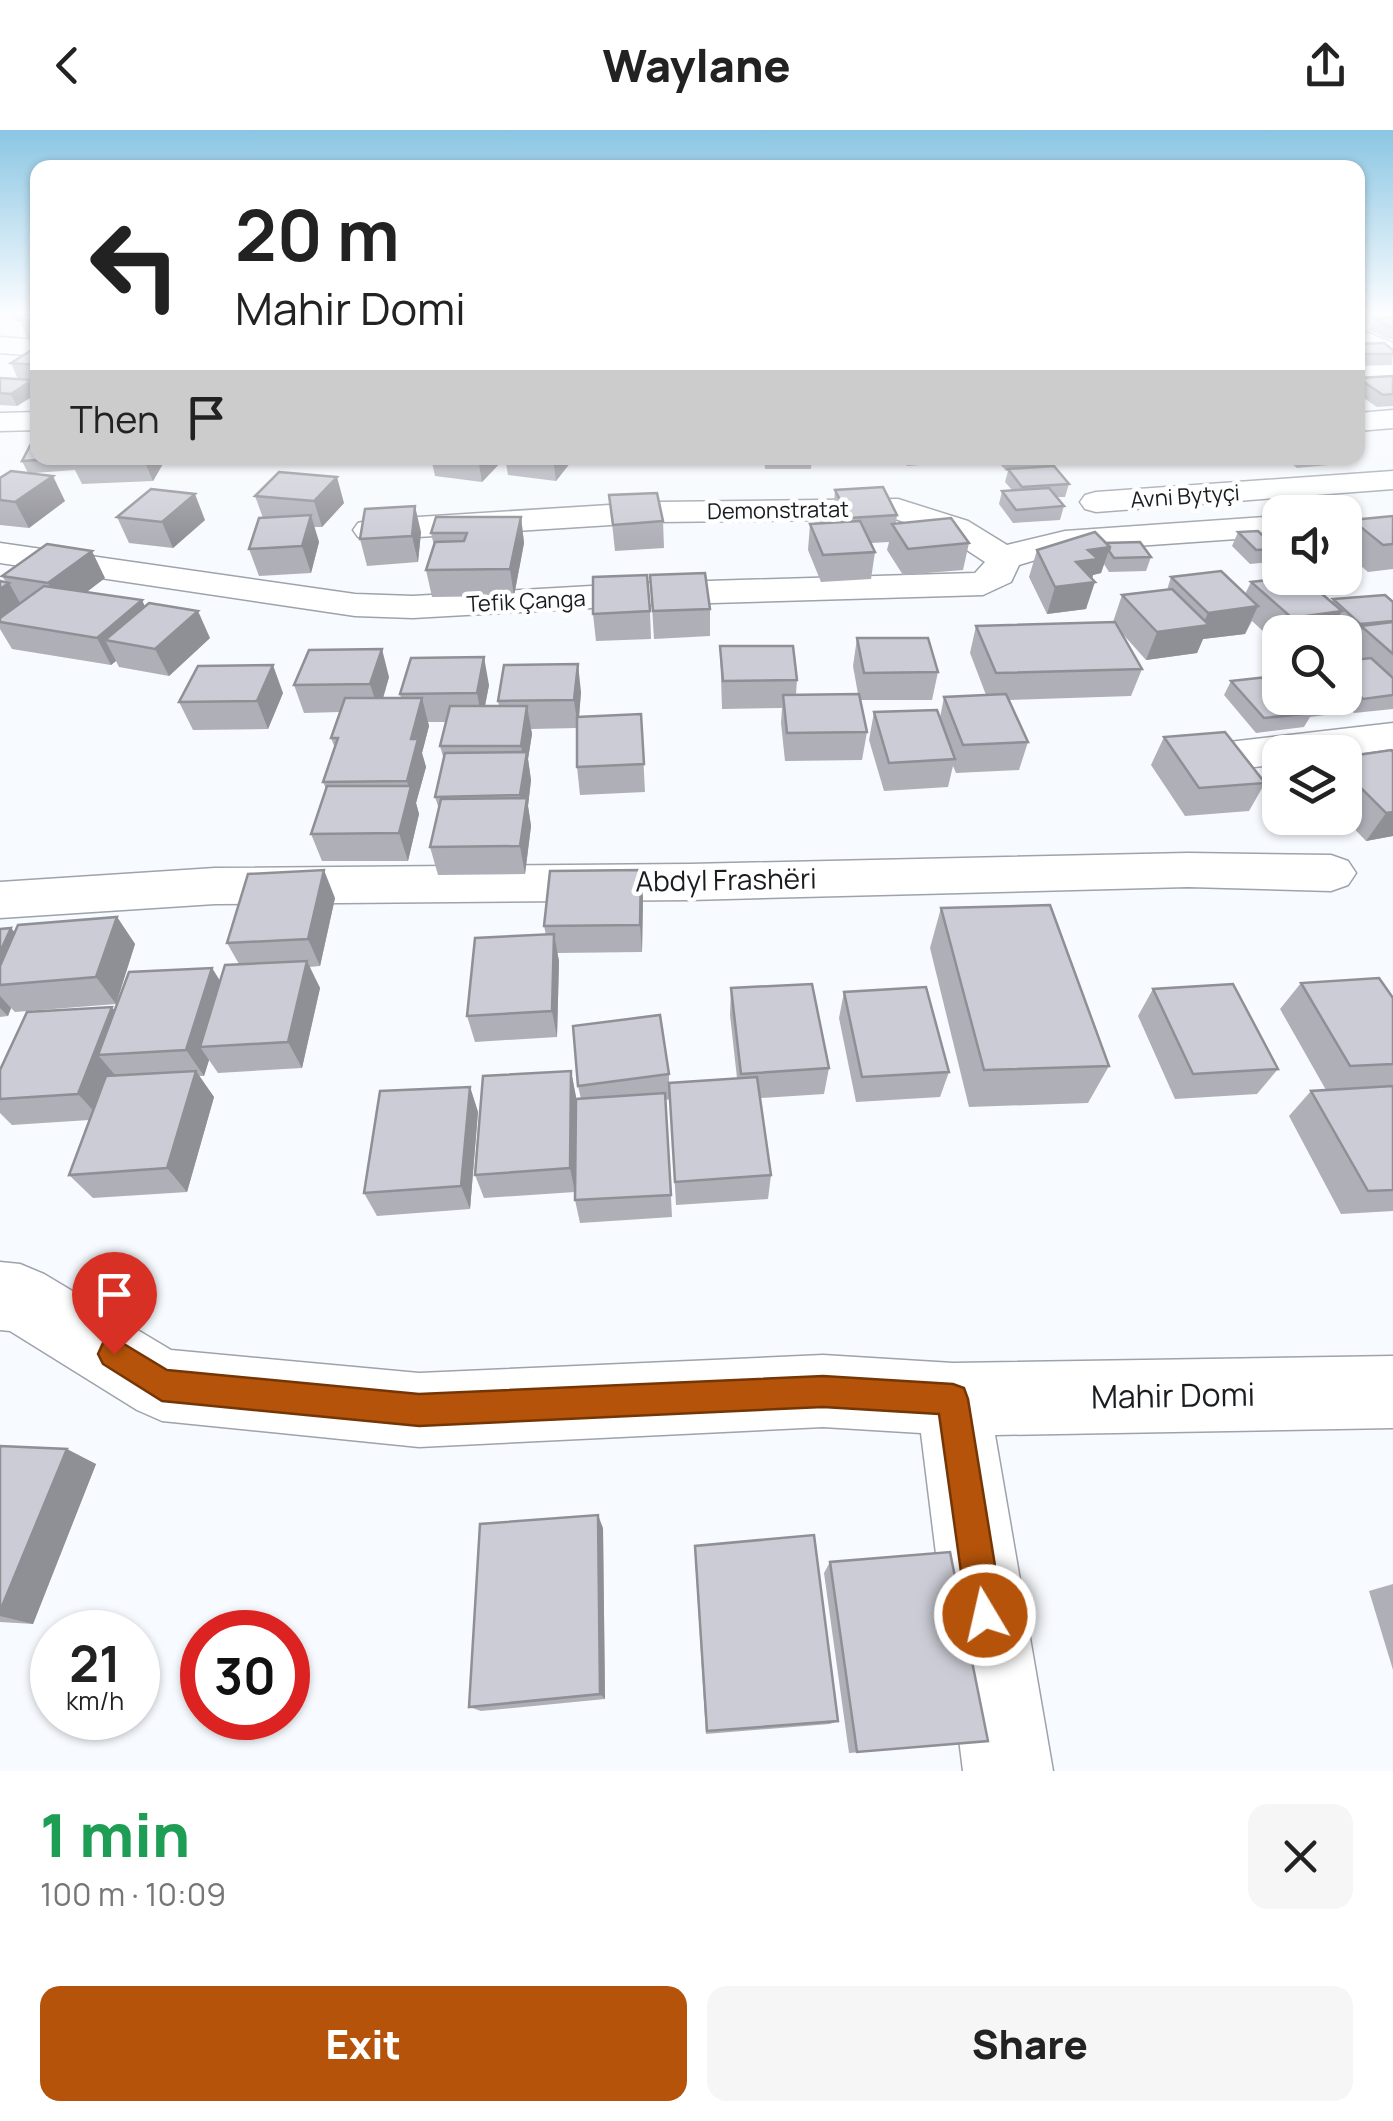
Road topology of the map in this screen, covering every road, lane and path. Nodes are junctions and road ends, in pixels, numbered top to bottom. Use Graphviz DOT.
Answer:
graph roads {
  1 [pos="1393,419"];
  2 [pos="30,420"];
  3 [pos="1365,421"];
  4 [pos="0,422"];
  5 [pos="1393,480"];
  6 [pos="1096,502"];
  7 [pos="1262,527"];
  8 [pos="370,530"];
  9 [pos="0,553"];
  10 [pos="1004,560"];
  11 [pos="1393,736"];
  12 [pos="1230,756"];
  13 [pos="1332,873"];
  14 [pos="0,900"];
  15 [pos="0,1296"];
  16 [pos="1393,1392"];
  17 [pos="953,1399"];
  18 [pos="1008,1771"];
  1 -- 3 [label="street"];
  2 -- 4 [label="street"];
  5 -- 6 [label="street, Avni Bytyçi"];
  7 -- 10 [label="street, Tefik Çanga"];
  8 -- 10 [label="street, Demonstratat"];
  9 -- 10 [label="street, Tefik Çanga"];
  11 -- 12 [label="street"];
  13 -- 14 [label="street, Abdyl Frashëri"];
  15 -- 17 [label="street, Mahir Domi"];
  16 -- 17 [label="street, Mahir Domi"];
  17 -- 18 [label="street"];
}
